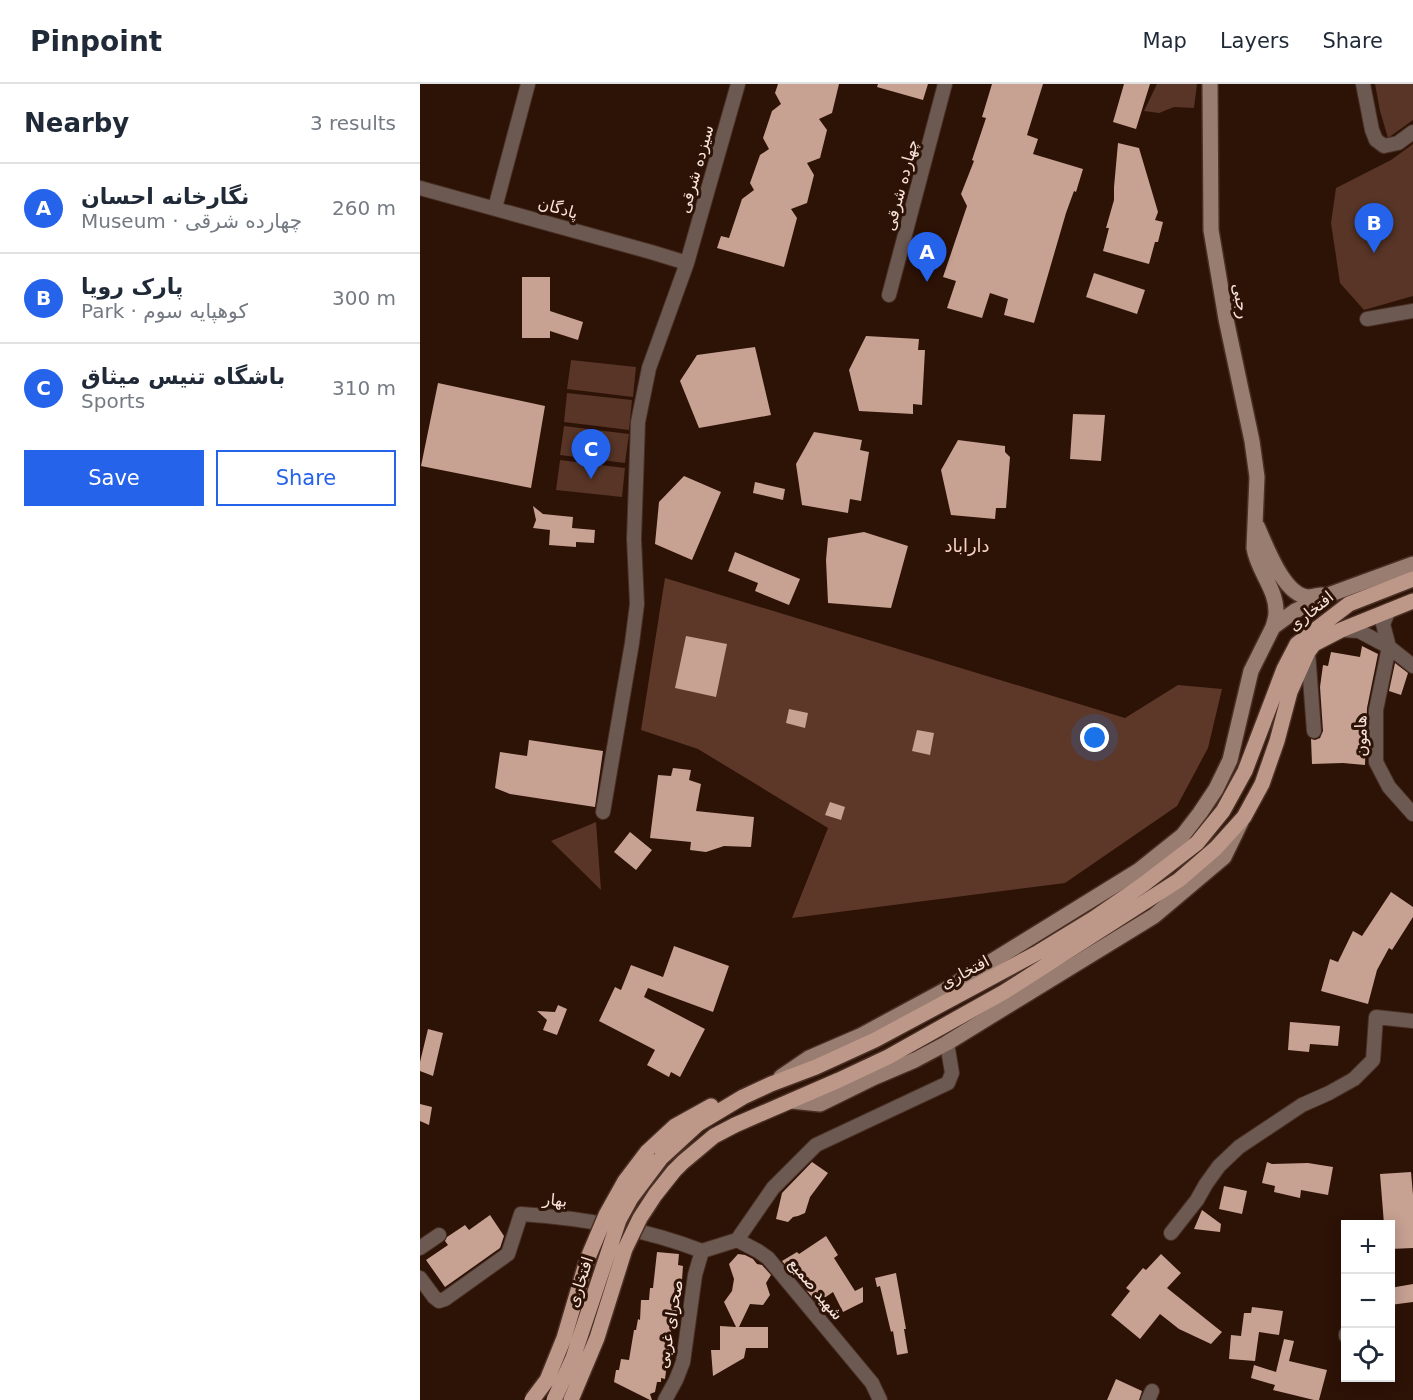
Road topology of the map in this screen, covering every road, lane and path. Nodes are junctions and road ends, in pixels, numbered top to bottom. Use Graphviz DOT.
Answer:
graph roads {
  1 [pos="528,84"];
  2 [pos="738,84"];
  3 [pos="945,84"];
  4 [pos="1210,84"];
  5 [pos="1363,84"];
  6 [pos="1413,132"];
  7 [pos="420,188"];
  8 [pos="495,208"];
  9 [pos="687,263"];
  10 [pos="889,295"];
  11 [pos="1413,311"];
  12 [pos="1367,319"];
  13 [pos="1256,523"];
  14 [pos="1413,564"];
  15 [pos="1413,579"];
  16 [pos="1331,594"];
  17 [pos="1413,601"];
  18 [pos="1389,610"];
  19 [pos="1274,627"];
  20 [pos="1341,630"];
  21 [pos="1389,647"];
  22 [pos="1308,652"];
  23 [pos="1413,666"];
  24 [pos="1314,731"];
  25 [pos="603,812"];
  26 [pos="1413,814"];
  27 [pos="1244,817"];
  28 [pos="1413,1021"];
  29 [pos="947,1043"];
  30 [pos="831,1060"];
  31 [pos="839,1080"];
  32 [pos="771,1084"];
  33 [pos="791,1101"];
  34 [pos="654,1155"];
  35 [pos="1170,1233"];
  36 [pos="439,1235"];
  37 [pos="737,1240"];
  38 [pos="420,1248"];
  39 [pos="702,1251"];
  40 [pos="420,1278"];
  41 [pos="532,1400"];
  42 [pos="554,1400"];
  43 [pos="571,1400"];
  44 [pos="665,1400"];
  45 [pos="880,1400"];
  1 -- 8 [label="street"];
  2 -- 9 [label="street, سیزده شرقی"];
  3 -- 10 [label="street, چهارده شرقی"];
  4 -- 13 [label="main road, رجبی"];
  5 -- 6 [label="street"];
  7 -- 8 [label="street, پادگان"];
  8 -- 9 [label="street, پادگان"];
  9 -- 25 [label="street, سیزده شرقی"];
  11 -- 12 [label="street"];
  13 -- 16 [label="main road, رجبی"];
  13 -- 19 [label="main road, رجبی"];
  14 -- 16 [label="main road"];
  15 -- 30 [label="main road, افتخاری"];
  16 -- 19 [label="main road"];
  17 -- 18 [label="main road, افتخاری"];
  18 -- 20 [label="main road, افتخاری"];
  18 -- 21 [label="street, هامون"];
  19 -- 32 [label="main road"];
  20 -- 21 [label="street"];
  20 -- 22 [label="main road, افتخاری"];
  21 -- 23 [label="street"];
  21 -- 26 [label="street, هامون"];
  22 -- 24 [label="street"];
  22 -- 27 [label="main road, افتخاری"];
  27 -- 29 [label="main road"];
  27 -- 31 [label="main road, افتخاری"];
  28 -- 35 [label="street"];
  29 -- 33 [label="main road"];
  29 -- 37 [label="street"];
  30 -- 31 [label="main road"];
  30 -- 32 [label="main road, افتخاری"];
  31 -- 33 [label="main road, افتخاری"];
  32 -- 34 [label="main road, افتخاری"];
  33 -- 43 [label="main road, افتخاری, bridge"];
  34 -- 41 [label="main road, bridge"];
  34 -- 42 [label="main road, افتخاری, bridge"];
  36 -- 38 [label="street"];
  37 -- 39 [label="street"];
  37 -- 45 [label="street, شهید صمیع"];
  39 -- 40 [label="street, بهار"];
  39 -- 44 [label="street, صحرای غربی"];
}
